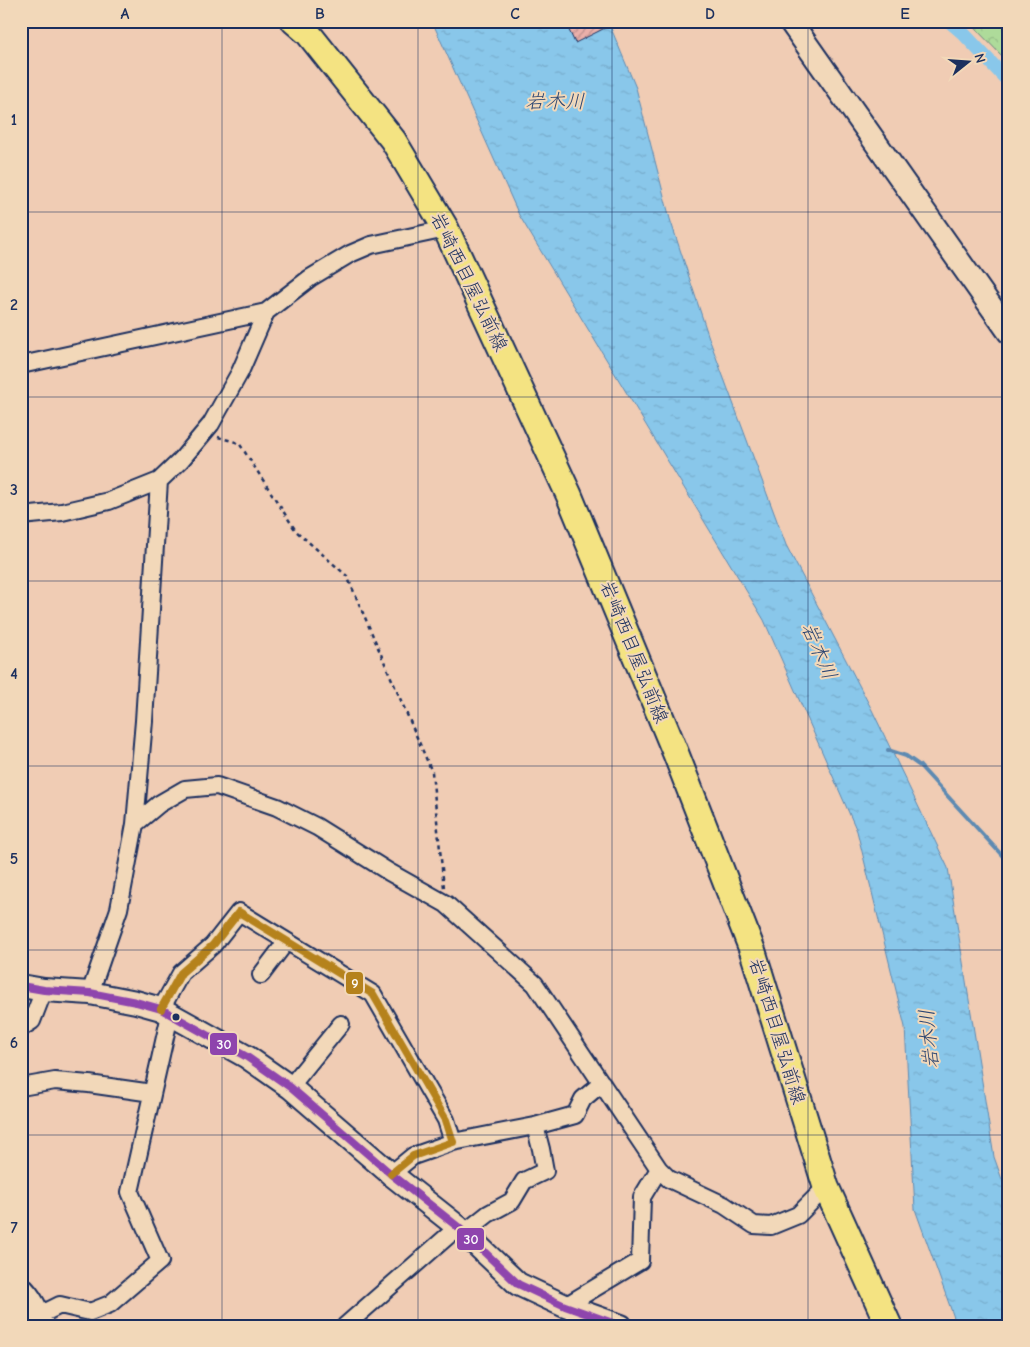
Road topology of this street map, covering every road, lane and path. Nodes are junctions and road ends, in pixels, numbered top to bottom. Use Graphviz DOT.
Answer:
graph roads {
  1 [pos="294,21"];
  2 [pos="790,21"];
  3 [pos="446,229"];
  4 [pos="266,312"];
  5 [pos="1009,332"];
  6 [pos="21,365"];
  7 [pos="203,433"];
  8 [pos="159,481"];
  9 [pos="21,516"];
  10 [pos="135,824"];
  11 [pos="446,904"];
  12 [pos="286,942"];
  13 [pos="261,975"];
  14 [pos="21,986"];
  15 [pos="44,990"];
  16 [pos="90,993"];
  17 [pos="165,1012"];
  18 [pos="341,1024"];
  19 [pos="21,1028"];
  20 [pos="602,1083"];
  21 [pos="21,1087"];
  22 [pos="290,1087"];
  23 [pos="152,1093"];
  24 [pos="534,1126"];
  25 [pos="453,1142"];
  26 [pos="659,1169"];
  27 [pos="390,1174"];
  28 [pos="826,1188"];
  29 [pos="461,1230"];
  30 [pos="21,1284"];
  31 [pos="565,1306"];
  32 [pos="21,1320"];
  33 [pos="44,1320"];
  34 [pos="345,1326"];
  35 [pos="621,1326"];
  36 [pos="889,1326"];
  1 -- 3 [label="main road, 岩崎西目屋弘前線"];
  2 -- 5 [label="main road"];
  3 -- 4 [label="street"];
  3 -- 28 [label="main road, 岩崎西目屋弘前線"];
  4 -- 6 [label="street"];
  4 -- 7 [label="street"];
  7 -- 8 [label="street"];
  7 -- 11 [label="path"];
  8 -- 9 [label="street"];
  8 -- 10 [label="street"];
  10 -- 11 [label="street"];
  10 -- 16 [label="street"];
  11 -- 20 [label="street"];
  12 -- 13 [label="street"];
  12 -- 17 [label="street"];
  12 -- 25 [label="street"];
  14 -- 15 [label="main road"];
  15 -- 16 [label="main road"];
  15 -- 19 [label="street"];
  16 -- 17 [label="main road"];
  17 -- 22 [label="main road"];
  17 -- 23 [label="street"];
  18 -- 22 [label="street"];
  20 -- 24 [label="street"];
  20 -- 26 [label="street"];
  21 -- 23 [label="street"];
  22 -- 27 [label="main road"];
  23 -- 33 [label="street"];
  24 -- 25 [label="street"];
  24 -- 29 [label="street"];
  25 -- 27 [label="street"];
  26 -- 28 [label="street"];
  26 -- 31 [label="street"];
  27 -- 29 [label="main road"];
  28 -- 36 [label="main road, 岩崎西目屋弘前線"];
  29 -- 31 [label="main road"];
  29 -- 34 [label="street"];
  30 -- 33 [label="street"];
  31 -- 35 [label="main road"];
  32 -- 33 [label="street"];
}
